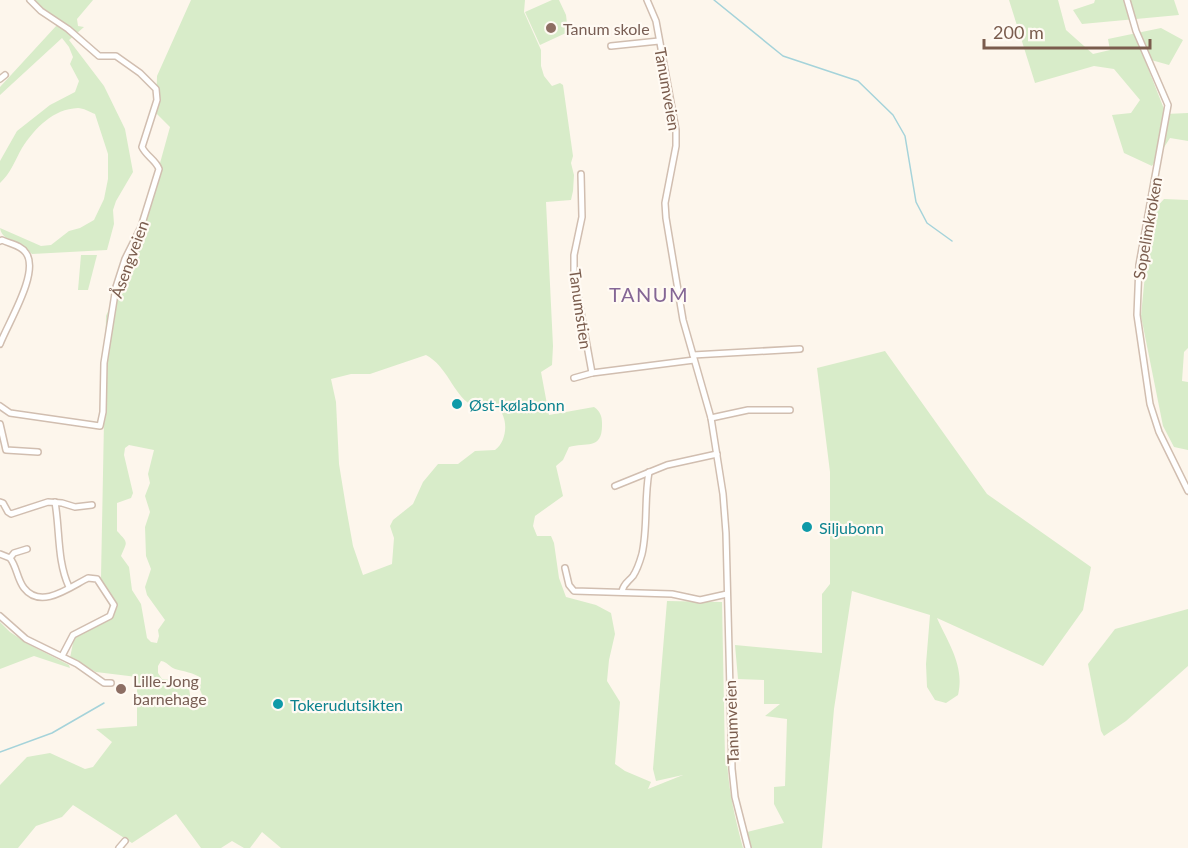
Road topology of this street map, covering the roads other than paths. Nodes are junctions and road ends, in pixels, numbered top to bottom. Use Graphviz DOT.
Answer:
graph roads {
  1 [pos="30,0"];
  2 [pos="648,0"];
  3 [pos="1127,0"];
  4 [pos="659,41"];
  5 [pos="611,46"];
  6 [pos="580,174"];
  7 [pos="1,240"];
  8 [pos="0,342"];
  9 [pos="800,349"];
  10 [pos="694,357"];
  11 [pos="592,373"];
  12 [pos="574,378"];
  13 [pos="0,406"];
  14 [pos="790,410"];
  15 [pos="711,418"];
  16 [pos="0,424"];
  17 [pos="38,452"];
  18 [pos="717,454"];
  19 [pos="649,472"];
  20 [pos="615,486"];
  21 [pos="1188,491"];
  22 [pos="0,502"];
  23 [pos="55,502"];
  24 [pos="92,505"];
  25 [pos="27,549"];
  26 [pos="0,554"];
  27 [pos="10,558"];
  28 [pos="565,568"];
  29 [pos="69,587"];
  30 [pos="622,591"];
  31 [pos="728,594"];
  32 [pos="0,616"];
  33 [pos="62,656"];
  34 [pos="111,683"];
  35 [pos="125,841"];
  36 [pos="118,848"];
  37 [pos="748,848"];
  1 -- 13 [label="street, Åsengveien"];
  2 -- 4 [label="street, Tanumveien"];
  3 -- 21 [label="street, Sopelimkroken"];
  4 -- 5 [label="street"];
  4 -- 10 [label="street, Tanumveien"];
  6 -- 11 [label="street, Tanumstien"];
  7 -- 8 [label="street"];
  9 -- 10 [label="street"];
  10 -- 11 [label="street, Tanumstien"];
  10 -- 15 [label="street, Tanumveien"];
  11 -- 12 [label="street, Tanumstien"];
  14 -- 15 [label="street"];
  15 -- 18 [label="street, Tanumveien"];
  16 -- 17 [label="street"];
  18 -- 19 [label="street"];
  18 -- 31 [label="street, Tanumveien"];
  19 -- 20 [label="street"];
  19 -- 30 [label="street"];
  22 -- 23 [label="street"];
  23 -- 24 [label="street"];
  23 -- 29 [label="street"];
  25 -- 27 [label="street"];
  26 -- 27 [label="street"];
  27 -- 29 [label="street"];
  28 -- 30 [label="street"];
  29 -- 33 [label="street"];
  30 -- 31 [label="street"];
  31 -- 37 [label="street, Tanumveien"];
  32 -- 33 [label="street"];
  33 -- 34 [label="street"];
  35 -- 36 [label="street"];
}
